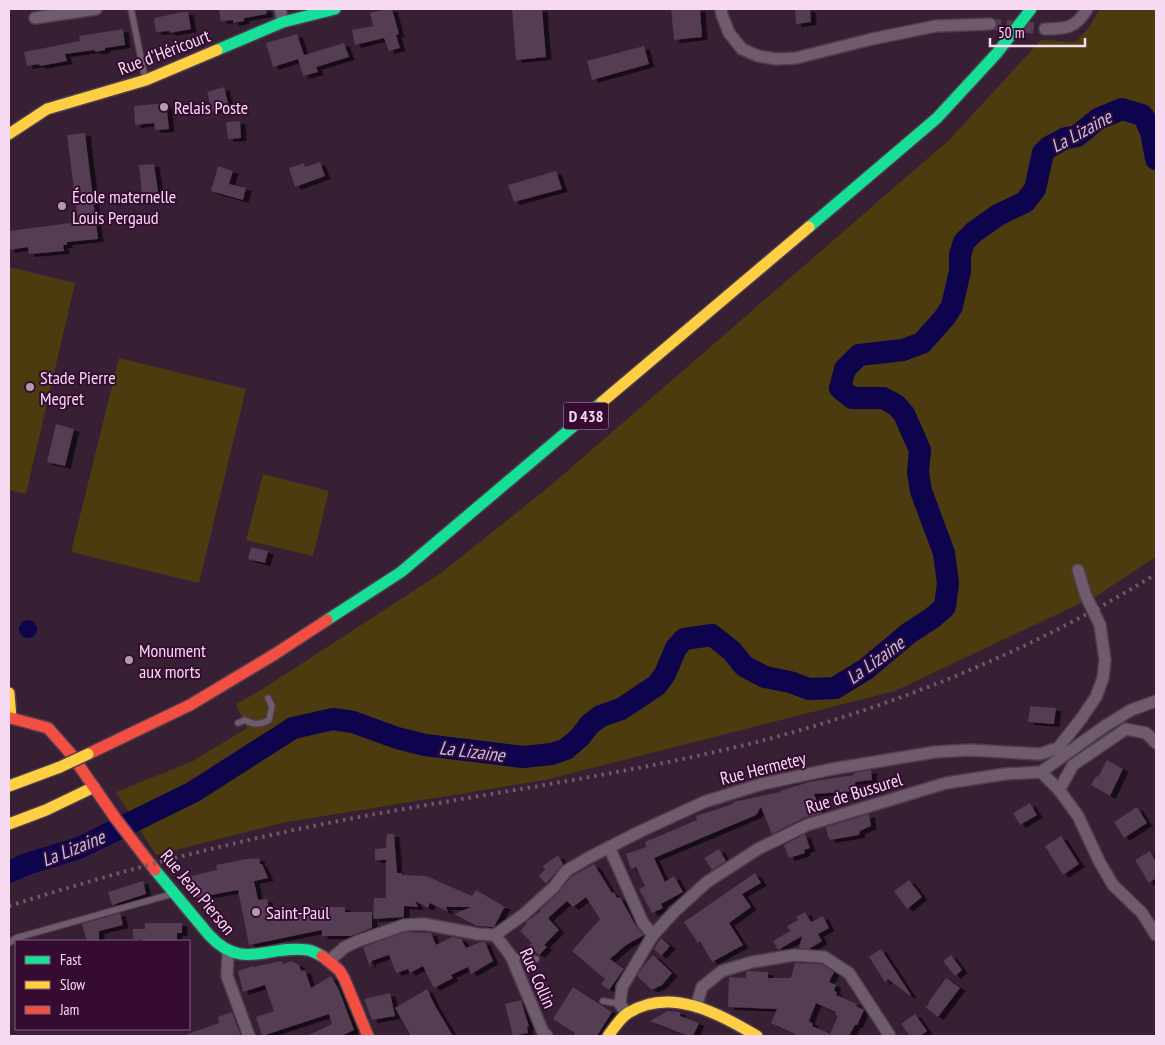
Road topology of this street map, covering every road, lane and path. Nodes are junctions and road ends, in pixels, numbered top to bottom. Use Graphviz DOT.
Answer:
graph roads {
  1 [pos="96,9"];
  2 [pos="131,9"];
  3 [pos="280,9"];
  4 [pos="335,9"];
  5 [pos="721,9"];
  6 [pos="1031,9"];
  7 [pos="1087,9"];
  8 [pos="35,18"];
  9 [pos="284,22"];
  10 [pos="990,24"];
  11 [pos="1045,29"];
  12 [pos="146,80"];
  13 [pos="9,134"];
  14 [pos="1078,570"];
  15 [pos="9,693"];
  16 [pos="268,698"];
  17 [pos="1156,701"];
  18 [pos="10,720"];
  19 [pos="238,723"];
  20 [pos="1156,743"];
  21 [pos="1041,772"];
  22 [pos="9,786"];
  23 [pos="94,787"];
  24 [pos="1059,790"];
  25 [pos="9,824"];
  26 [pos="609,847"];
  27 [pos="174,894"];
  28 [pos="495,935"];
  29 [pos="653,935"];
  30 [pos="1156,935"];
  31 [pos="9,943"];
  32 [pos="228,953"];
  33 [pos="511,956"];
  34 [pos="536,959"];
  35 [pos="330,960"];
  36 [pos="603,1001"];
  37 [pos="620,1004"];
  38 [pos="696,1007"];
  39 [pos="627,1014"];
  40 [pos="249,1036"];
  41 [pos="368,1036"];
  42 [pos="547,1036"];
  43 [pos="608,1036"];
  44 [pos="757,1036"];
  45 [pos="890,1036"];
  1 -- 8 [label="street"];
  2 -- 12 [label="lane"];
  3 -- 9 [label="street"];
  4 -- 9 [label="main road, Rue d'Héricourt"];
  5 -- 10 [label="street"];
  6 -- 22 [label="main road, D 438, bridge"];
  7 -- 11 [label="street"];
  9 -- 12 [label="main road, Rue d'Héricourt"];
  12 -- 13 [label="main road, Rue d'Héricourt"];
  14 -- 26 [label="street, Rue Hermetey"];
  15 -- 18 [label="main road"];
  16 -- 19 [label="lane"];
  17 -- 21 [label="street"];
  18 -- 23 [label="main road, Rue Jean Pierson"];
  20 -- 24 [label="street"];
  21 -- 24 [label="street"];
  21 -- 29 [label="street, Rue de Bussurel"];
  23 -- 25 [label="main road"];
  23 -- 27 [label="main road, Rue Jean Pierson"];
  24 -- 30 [label="street"];
  26 -- 28 [label="street, Rue Hermetey"];
  26 -- 29 [label="street"];
  27 -- 31 [label="lane"];
  27 -- 32 [label="main road, Rue Jean Pierson"];
  28 -- 33 [label="street, Rue Collin"];
  28 -- 35 [label="street"];
  29 -- 37 [label="street, Rue de Bussurel"];
  32 -- 35 [label="main road"];
  32 -- 40 [label="street, Rue Jean Pierson"];
  33 -- 34 [label="lane"];
  33 -- 42 [label="street, Rue Collin"];
  35 -- 41 [label="main road"];
  36 -- 37 [label="lane"];
  37 -- 39 [label="street"];
  38 -- 39 [label="main road"];
  38 -- 44 [label="main road"];
  38 -- 45 [label="street"];
  39 -- 43 [label="main road"];
}
